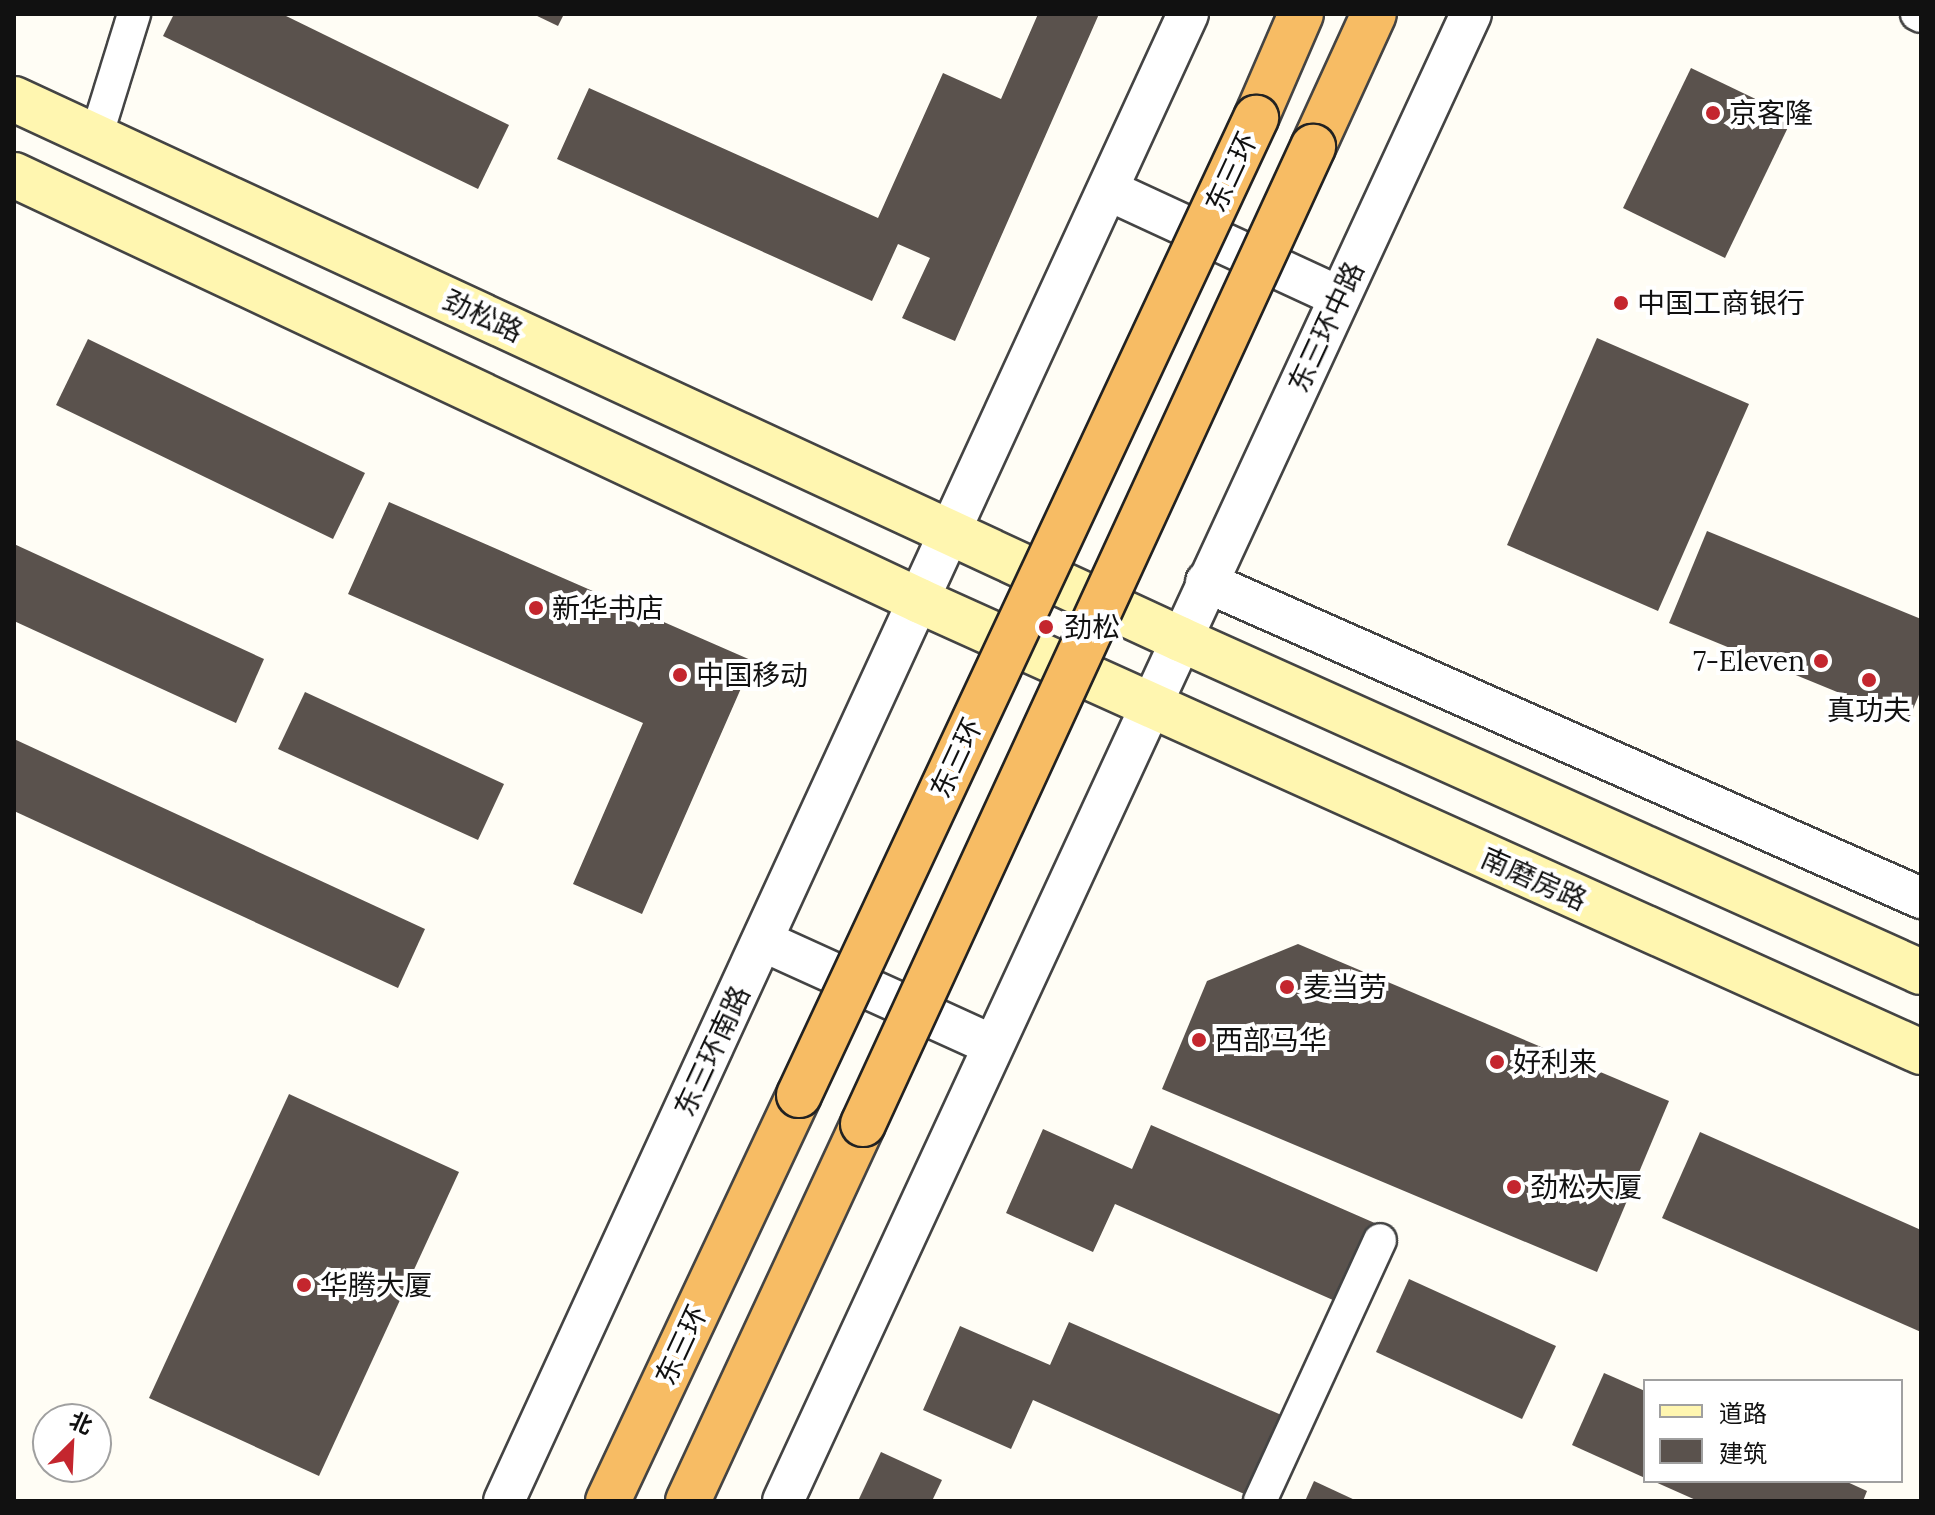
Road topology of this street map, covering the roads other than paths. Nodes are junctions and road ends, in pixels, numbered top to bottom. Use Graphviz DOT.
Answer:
graph roads {
  1 [pos="134,14"];
  2 [pos="1188,14"];
  3 [pos="1301,14"];
  4 [pos="1374,14"];
  5 [pos="1471,14"];
  6 [pos="14,99"];
  7 [pos="96,137"];
  8 [pos="14,175"];
  9 [pos="1108,190"];
  10 [pos="1340,297"];
  11 [pos="951,532"];
  12 [pos="1206,582"];
  13 [pos="920,601"];
  14 [pos="1180,639"];
  15 [pos="1147,706"];
  16 [pos="1921,898"];
  17 [pos="763,941"];
  18 [pos="1921,972"];
  19 [pos="992,1045"];
  20 [pos="1921,1052"];
  21 [pos="1380,1240"];
  22 [pos="504,1501"];
  23 [pos="608,1501"];
  24 [pos="688,1501"];
  25 [pos="783,1501"];
  26 [pos="1260,1501"];
  1 -- 7 [label="street"];
  2 -- 9 [label="street"];
  3 -- 23 [label="highway, 东三环, bridge"];
  4 -- 24 [label="highway, bridge"];
  5 -- 10 [label="street, 东三环中路"];
  6 -- 7 [label="main road, 劲松路"];
  7 -- 11 [label="main road, 劲松路"];
  8 -- 13 [label="main road"];
  9 -- 10 [label="street"];
  9 -- 11 [label="street"];
  10 -- 12 [label="street, 东三环中路"];
  11 -- 13 [label="street, 东三环南路"];
  11 -- 14 [label="main road, 劲松路"];
  12 -- 14 [label="street, 东三环中路"];
  12 -- 16 [label="street"];
  13 -- 15 [label="main road, 南磨房路"];
  13 -- 17 [label="street, 东三环南路"];
  14 -- 15 [label="street, 东三环中路"];
  14 -- 18 [label="main road"];
  15 -- 19 [label="street"];
  15 -- 20 [label="main road, 南磨房路"];
  17 -- 19 [label="street"];
  17 -- 22 [label="street, 东三环南路"];
  19 -- 25 [label="street"];
  21 -- 26 [label="street"];
}
